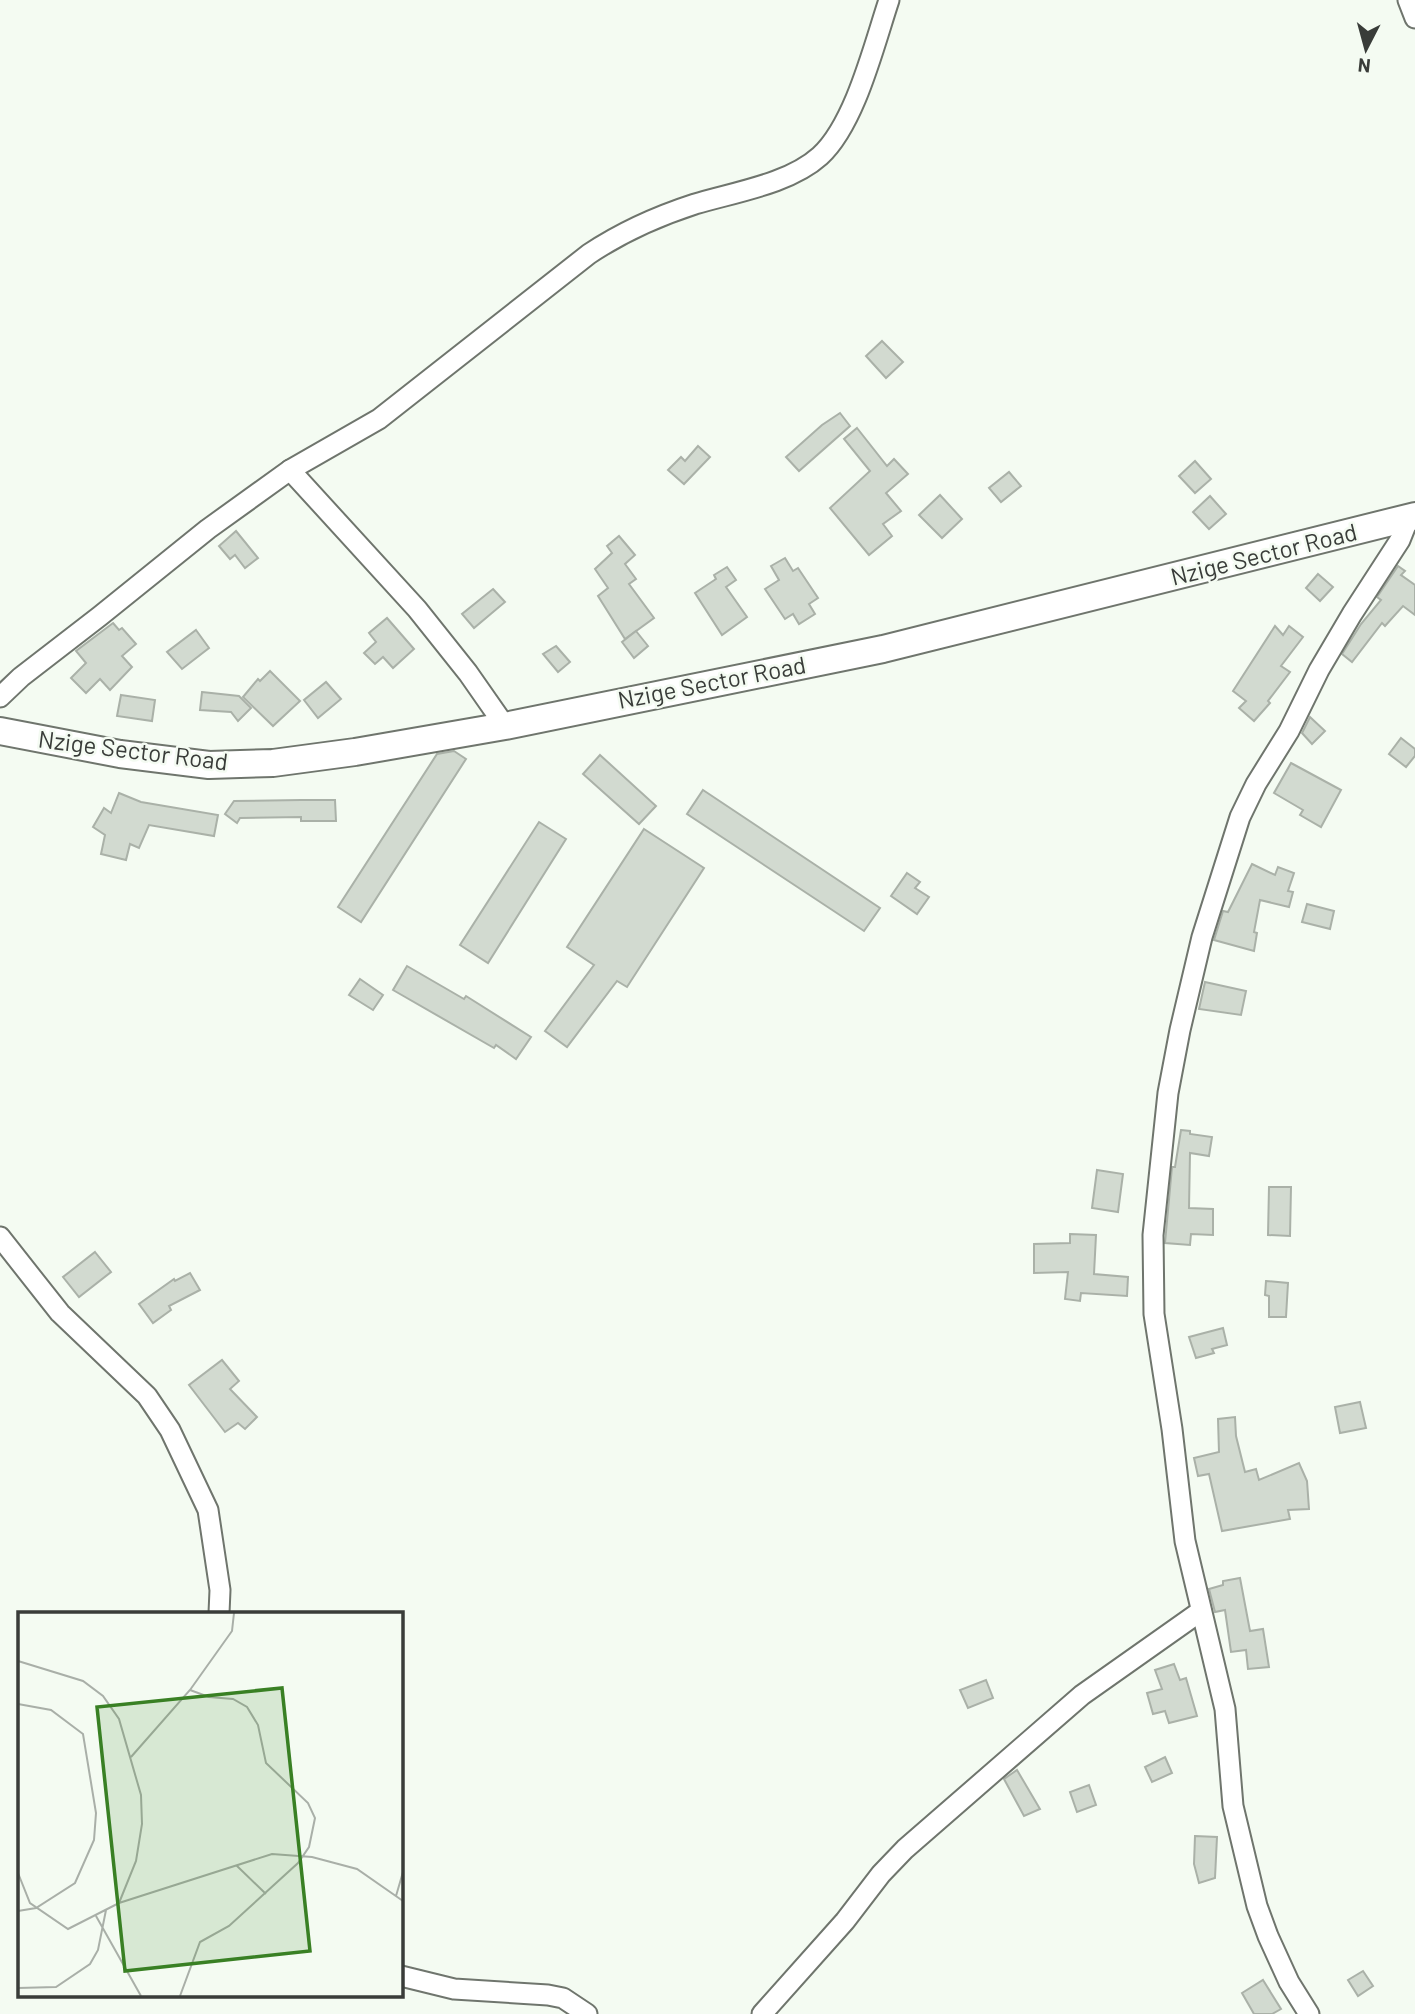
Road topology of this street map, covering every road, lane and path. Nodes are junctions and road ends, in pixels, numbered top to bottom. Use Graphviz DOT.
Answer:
graph roads {
  1 [pos="889,0"];
  2 [pos="1408,0"];
  3 [pos="1415,18"];
  4 [pos="290,470"];
  5 [pos="1411,518"];
  6 [pos="0,697"];
  7 [pos="505,726"];
  8 [pos="0,732"];
  9 [pos="0,1237"];
  10 [pos="1201,1611"];
  11 [pos="219,1612"];
  12 [pos="402,1976"];
  13 [pos="587,2014"];
  14 [pos="762,2014"];
  15 [pos="1309,2014"];
  1 -- 4 [label="street"];
  2 -- 3 [label="street"];
  4 -- 6 [label="street"];
  4 -- 7 [label="street"];
  5 -- 7 [label="main road, Nzige Sector Road"];
  5 -- 10 [label="street"];
  7 -- 8 [label="main road, Nzige Sector Road"];
  9 -- 11 [label="street"];
  10 -- 14 [label="street"];
  10 -- 15 [label="street"];
  12 -- 13 [label="street"];
}
